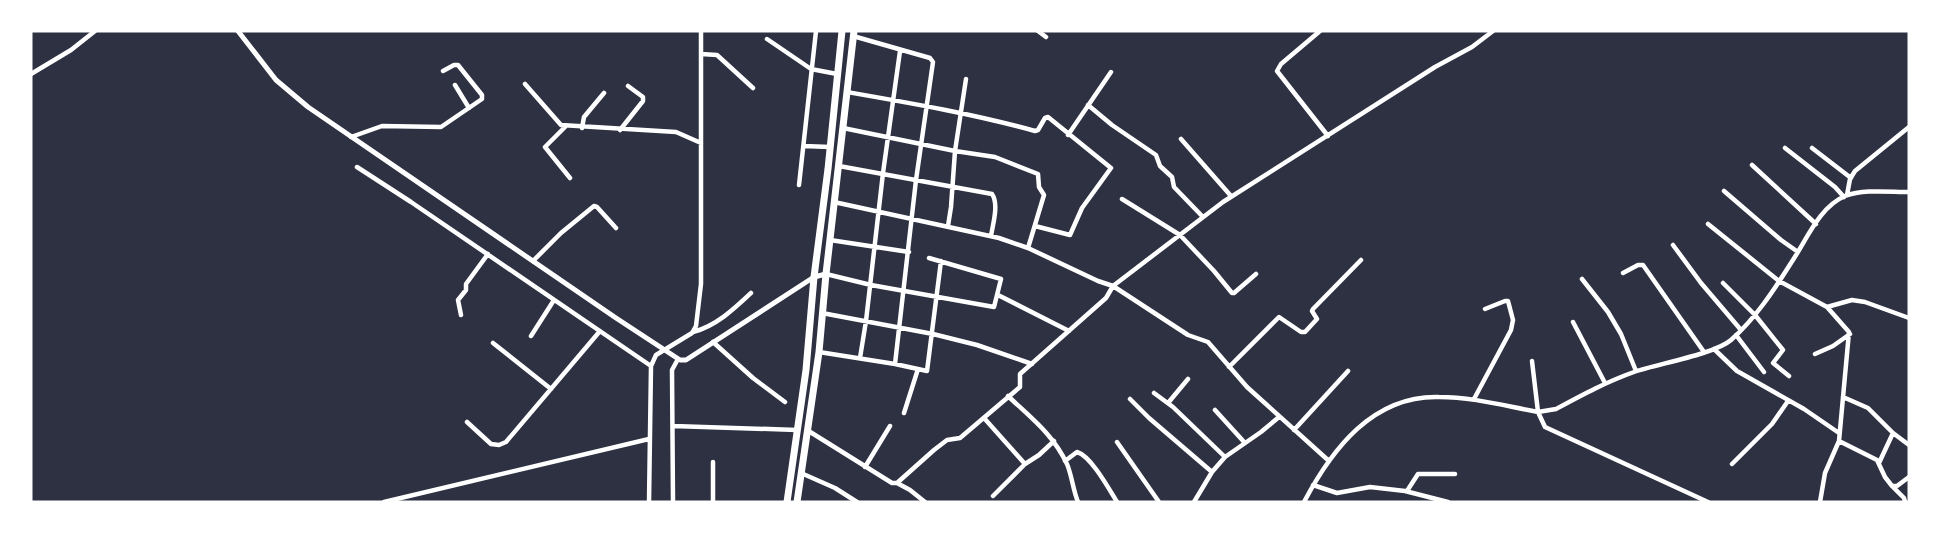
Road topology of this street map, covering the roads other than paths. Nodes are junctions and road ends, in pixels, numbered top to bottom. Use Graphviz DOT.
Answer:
graph roads {
  1 [pos="94,31"];
  2 [pos="238,31"];
  3 [pos="701,31"];
  4 [pos="816,31"];
  5 [pos="842,31"];
  6 [pos="1038,31"];
  7 [pos="1320,31"];
  8 [pos="1493,31"];
  9 [pos="854,34"];
  10 [pos="1046,37"];
  11 [pos="767,39"];
  12 [pos="900,51"];
  13 [pos="701,54"];
  14 [pos="811,69"];
  15 [pos="443,71"];
  16 [pos="1110,72"];
  17 [pos="31,74"];
  18 [pos="837,74"];
  19 [pos="966,79"];
  20 [pos="525,84"];
  21 [pos="456,85"];
  22 [pos="628,86"];
  23 [pos="753,88"];
  24 [pos="847,92"];
  25 [pos="604,93"];
  26 [pos="892,100"];
  27 [pos="1088,105"];
  28 [pos="927,106"];
  29 [pos="469,108"];
  30 [pos="960,113"];
  31 [pos="565,127"];
  32 [pos="582,128"];
  33 [pos="843,128"];
  34 [pos="1909,128"];
  35 [pos="620,130"];
  36 [pos="1068,135"];
  37 [pos="1328,136"];
  38 [pos="351,137"];
  39 [pos="889,137"];
  40 [pos="1181,139"];
  41 [pos="701,143"];
  42 [pos="921,144"];
  43 [pos="805,146"];
  44 [pos="830,147"];
  45 [pos="1785,148"];
  46 [pos="1812,148"];
  47 [pos="955,151"];
  48 [pos="1752,165"];
  49 [pos="839,166"];
  50 [pos="357,167"];
  51 [pos="883,173"];
  52 [pos="570,178"];
  53 [pos="1850,178"];
  54 [pos="916,180"];
  55 [pos="799,185"];
  56 [pos="952,187"];
  57 [pos="1724,190"];
  58 [pos="1909,192"];
  59 [pos="1231,196"];
  60 [pos="1846,196"];
  61 [pos="1122,199"];
  62 [pos="834,202"];
  63 [pos="879,212"];
  64 [pos="1203,217"];
  65 [pos="912,218"];
  66 [pos="1708,224"];
  67 [pos="1816,224"];
  68 [pos="948,226"];
  69 [pos="1035,226"];
  70 [pos="616,228"];
  71 [pos="991,236"];
  72 [pos="1180,236"];
  73 [pos="830,240"];
  74 [pos="1673,245"];
  75 [pos="874,248"];
  76 [pos="1028,248"];
  77 [pos="908,252"];
  78 [pos="1798,252"];
  79 [pos="488,254"];
  80 [pos="929,258"];
  81 [pos="1361,260"];
  82 [pos="533,261"];
  83 [pos="941,261"];
  84 [pos="1623,273"];
  85 [pos="826,274"];
  86 [pos="1256,274"];
  87 [pos="814,277"];
  88 [pos="1582,279"];
  89 [pos="1779,281"];
  90 [pos="1723,283"];
  91 [pos="870,285"];
  92 [pos="1113,286"];
  93 [pos="904,291"];
  94 [pos="751,293"];
  95 [pos="998,295"];
  96 [pos="938,297"];
  97 [pos="554,300"];
  98 [pos="1827,307"];
  99 [pos="1485,309"];
  100 [pos="822,313"];
  101 [pos="461,315"];
  102 [pos="1755,315"];
  103 [pos="1909,318"];
  104 [pos="866,321"];
  105 [pos="1574,322"];
  106 [pos="899,328"];
  107 [pos="1742,330"];
  108 [pos="600,331"];
  109 [pos="1069,331"];
  110 [pos="693,332"];
  111 [pos="933,334"];
  112 [pos="1850,334"];
  113 [pos="1736,335"];
  114 [pos="531,336"];
  115 [pos="713,342"];
  116 [pos="493,343"];
  117 [pos="1714,349"];
  118 [pos="663,350"];
  119 [pos="819,352"];
  120 [pos="1704,352"];
  121 [pos="1815,354"];
  122 [pos="677,358"];
  123 [pos="860,358"];
  124 [pos="1532,361"];
  125 [pos="651,364"];
  126 [pos="895,364"];
  127 [pos="1032,364"];
  128 [pos="1229,367"];
  129 [pos="918,369"];
  130 [pos="1348,371"];
  131 [pos="1636,371"];
  132 [pos="1764,372"];
  133 [pos="1789,376"];
  134 [pos="1188,378"];
  135 [pos="1605,383"];
  136 [pos="551,389"];
  137 [pos="1154,392"];
  138 [pos="1008,396"];
  139 [pos="1843,397"];
  140 [pos="1130,399"];
  141 [pos="1474,399"];
  142 [pos="1788,401"];
  143 [pos="785,402"];
  144 [pos="1168,403"];
  145 [pos="1215,410"];
  146 [pos="1538,412"];
  147 [pos="904,413"];
  148 [pos="1280,417"];
  149 [pos="984,418"];
  150 [pos="467,422"];
  151 [pos="673,426"];
  152 [pos="890,426"];
  153 [pos="797,430"];
  154 [pos="807,430"];
  155 [pos="1294,430"];
  156 [pos="1839,433"];
  157 [pos="1893,433"];
  158 [pos="649,439"];
  159 [pos="1054,441"];
  160 [pos="1839,441"];
  161 [pos="1116,442"];
  162 [pos="1245,443"];
  163 [pos="1909,445"];
  164 [pos="1225,457"];
  165 [pos="1329,460"];
  166 [pos="1065,461"];
  167 [pos="713,462"];
  168 [pos="1879,463"];
  169 [pos="1025,464"];
  170 [pos="1732,464"];
  171 [pos="865,466"];
  172 [pos="1212,472"];
  173 [pos="801,473"];
  174 [pos="1455,474"];
  175 [pos="1909,477"];
  176 [pos="897,483"];
  177 [pos="1313,485"];
  178 [pos="1892,486"];
  179 [pos="1407,491"];
  180 [pos="993,496"];
  181 [pos="384,502"];
  182 [pos="649,502"];
  183 [pos="673,502"];
  184 [pos="714,502"];
  185 [pos="787,502"];
  186 [pos="797,502"];
  187 [pos="858,502"];
  188 [pos="925,502"];
  189 [pos="1078,502"];
  190 [pos="1117,502"];
  191 [pos="1159,502"];
  192 [pos="1194,502"];
  193 [pos="1304,502"];
  194 [pos="1448,502"];
  195 [pos="1708,502"];
  196 [pos="1820,502"];
  197 [pos="1905,502"];
  1 -- 17 [label="street"];
  2 -- 38 [label="street"];
  3 -- 13 [label="street"];
  4 -- 14 [label="street"];
  5 -- 18 [label="main road"];
  6 -- 10 [label="street"];
  7 -- 37 [label="street"];
  8 -- 37 [label="street"];
  9 -- 12 [label="street"];
  9 -- 24 [label="main road"];
  11 -- 14 [label="street"];
  12 -- 26 [label="street"];
  12 -- 28 [label="street"];
  13 -- 23 [label="street"];
  13 -- 41 [label="street"];
  14 -- 18 [label="street"];
  14 -- 43 [label="street"];
  15 -- 29 [label="street"];
  16 -- 27 [label="street"];
  18 -- 44 [label="main road"];
  19 -- 30 [label="street"];
  20 -- 31 [label="street"];
  21 -- 29 [label="street"];
  22 -- 35 [label="street"];
  24 -- 26 [label="street"];
  24 -- 33 [label="main road"];
  25 -- 32 [label="street"];
  26 -- 28 [label="street"];
  26 -- 39 [label="street"];
  27 -- 36 [label="street"];
  27 -- 64 [label="street"];
  28 -- 30 [label="street"];
  28 -- 42 [label="street"];
  29 -- 38 [label="street"];
  30 -- 36 [label="street"];
  30 -- 47 [label="street"];
  31 -- 32 [label="street"];
  31 -- 52 [label="street"];
  32 -- 35 [label="street"];
  33 -- 39 [label="street"];
  33 -- 49 [label="main road"];
  34 -- 53 [label="street"];
  35 -- 41 [label="street"];
  36 -- 69 [label="street"];
  37 -- 59 [label="street"];
  38 -- 82 [label="street"];
  39 -- 42 [label="street"];
  39 -- 51 [label="street"];
  40 -- 59 [label="street"];
  41 -- 110 [label="street"];
  42 -- 47 [label="street"];
  42 -- 54 [label="street"];
  43 -- 44 [label="street"];
  43 -- 55 [label="street"];
  44 -- 87 [label="main road"];
  45 -- 60 [label="street"];
  46 -- 53 [label="street"];
  47 -- 56 [label="street"];
  47 -- 69 [label="street"];
  48 -- 67 [label="street"];
  49 -- 51 [label="street"];
  49 -- 62 [label="main road"];
  50 -- 79 [label="street"];
  51 -- 54 [label="street"];
  51 -- 63 [label="street"];
  53 -- 60 [label="street"];
  54 -- 56 [label="street"];
  54 -- 65 [label="street"];
  56 -- 68 [label="street"];
  56 -- 71 [label="street"];
  57 -- 78 [label="street"];
  58 -- 60 [label="street"];
  59 -- 64 [label="street"];
  60 -- 67 [label="street"];
  61 -- 72 [label="street"];
  62 -- 63 [label="street"];
  62 -- 73 [label="main road"];
  63 -- 65 [label="street"];
  63 -- 75 [label="street"];
  64 -- 72 [label="street"];
  65 -- 68 [label="street"];
  65 -- 77 [label="street"];
  66 -- 89 [label="street"];
  67 -- 78 [label="street"];
  68 -- 71 [label="street"];
  69 -- 76 [label="street"];
  70 -- 82 [label="street"];
  71 -- 76 [label="street"];
  72 -- 86 [label="street"];
  72 -- 92 [label="street"];
  73 -- 75 [label="street"];
  73 -- 85 [label="main road"];
  74 -- 107 [label="street"];
  75 -- 77 [label="street"];
  75 -- 91 [label="street"];
  76 -- 92 [label="street"];
  77 -- 93 [label="street"];
  78 -- 89 [label="street"];
  79 -- 97 [label="street"];
  79 -- 101 [label="street"];
  80 -- 83 [label="street"];
  81 -- 128 [label="street"];
  82 -- 118 [label="street"];
  83 -- 95 [label="street"];
  83 -- 96 [label="street"];
  84 -- 120 [label="street"];
  85 -- 87 [label="street"];
  85 -- 91 [label="street"];
  85 -- 100 [label="main road"];
  87 -- 115 [label="street"];
  87 -- 153 [label="main road"];
  88 -- 131 [label="street"];
  89 -- 98 [label="street"];
  89 -- 102 [label="street"];
  90 -- 102 [label="street"];
  91 -- 93 [label="street"];
  91 -- 104 [label="street"];
  92 -- 109 [label="street"];
  92 -- 128 [label="street"];
  93 -- 96 [label="street"];
  93 -- 106 [label="street"];
  94 -- 110 [label="street"];
  95 -- 96 [label="street"];
  95 -- 109 [label="street"];
  96 -- 111 [label="street"];
  97 -- 108 [label="street"];
  97 -- 114 [label="street"];
  98 -- 103 [label="street"];
  98 -- 112 [label="street"];
  99 -- 141 [label="street"];
  100 -- 104 [label="street"];
  100 -- 119 [label="main road"];
  102 -- 107 [label="street"];
  102 -- 133 [label="street"];
  104 -- 106 [label="street"];
  104 -- 123 [label="street"];
  105 -- 135 [label="street"];
  106 -- 111 [label="street"];
  106 -- 126 [label="street"];
  107 -- 113 [label="street"];
  108 -- 125 [label="street"];
  108 -- 136 [label="street"];
  109 -- 127 [label="street"];
  110 -- 118 [label="street"];
  111 -- 127 [label="street"];
  111 -- 129 [label="street"];
  112 -- 121 [label="street"];
  112 -- 139 [label="street"];
  113 -- 117 [label="street"];
  113 -- 132 [label="street"];
  115 -- 122 [label="street"];
  115 -- 143 [label="street"];
  116 -- 136 [label="street"];
  117 -- 120 [label="street"];
  117 -- 142 [label="street"];
  118 -- 122 [label="street"];
  118 -- 125 [label="street"];
  119 -- 123 [label="street"];
  119 -- 154 [label="main road"];
  120 -- 131 [label="street"];
  122 -- 151 [label="street"];
  123 -- 126 [label="street"];
  124 -- 146 [label="street"];
  125 -- 158 [label="street"];
  126 -- 129 [label="street"];
  127 -- 138 [label="street"];
  128 -- 148 [label="street"];
  129 -- 147 [label="street"];
  130 -- 155 [label="street"];
  131 -- 135 [label="street"];
  134 -- 144 [label="street"];
  135 -- 146 [label="street"];
  136 -- 150 [label="street"];
  137 -- 144 [label="street"];
  138 -- 149 [label="street"];
  138 -- 159 [label="street"];
  139 -- 156 [label="street"];
  139 -- 157 [label="street"];
  140 -- 172 [label="street"];
  141 -- 146 [label="street"];
  141 -- 165 [label="street"];
  142 -- 156 [label="street"];
  142 -- 170 [label="street"];
  144 -- 164 [label="street"];
  145 -- 162 [label="street"];
  146 -- 195 [label="street"];
  148 -- 155 [label="street"];
  148 -- 162 [label="street"];
  149 -- 169 [label="street"];
  149 -- 176 [label="street"];
  151 -- 153 [label="street"];
  151 -- 183 [label="street"];
  152 -- 171 [label="street"];
  153 -- 185 [label="main road"];
  154 -- 171 [label="street"];
  154 -- 173 [label="main road"];
  155 -- 165 [label="street"];
  156 -- 160 [label="street"];
  157 -- 163 [label="street"];
  157 -- 168 [label="street"];
  158 -- 181 [label="street"];
  158 -- 182 [label="street"];
  159 -- 166 [label="street"];
  159 -- 169 [label="street"];
  160 -- 168 [label="street"];
  160 -- 196 [label="street"];
  161 -- 191 [label="street"];
  162 -- 164 [label="street"];
  164 -- 172 [label="street"];
  165 -- 177 [label="street"];
  166 -- 189 [label="street"];
  166 -- 190 [label="street"];
  167 -- 184 [label="street"];
  168 -- 178 [label="street"];
  169 -- 180 [label="street"];
  171 -- 176 [label="street"];
  172 -- 192 [label="street"];
  173 -- 186 [label="main road"];
  173 -- 187 [label="street"];
  174 -- 179 [label="street"];
  175 -- 178 [label="street"];
  176 -- 188 [label="street"];
  177 -- 179 [label="street"];
  177 -- 193 [label="street"];
  178 -- 197 [label="street"];
  179 -- 194 [label="street"];
}
